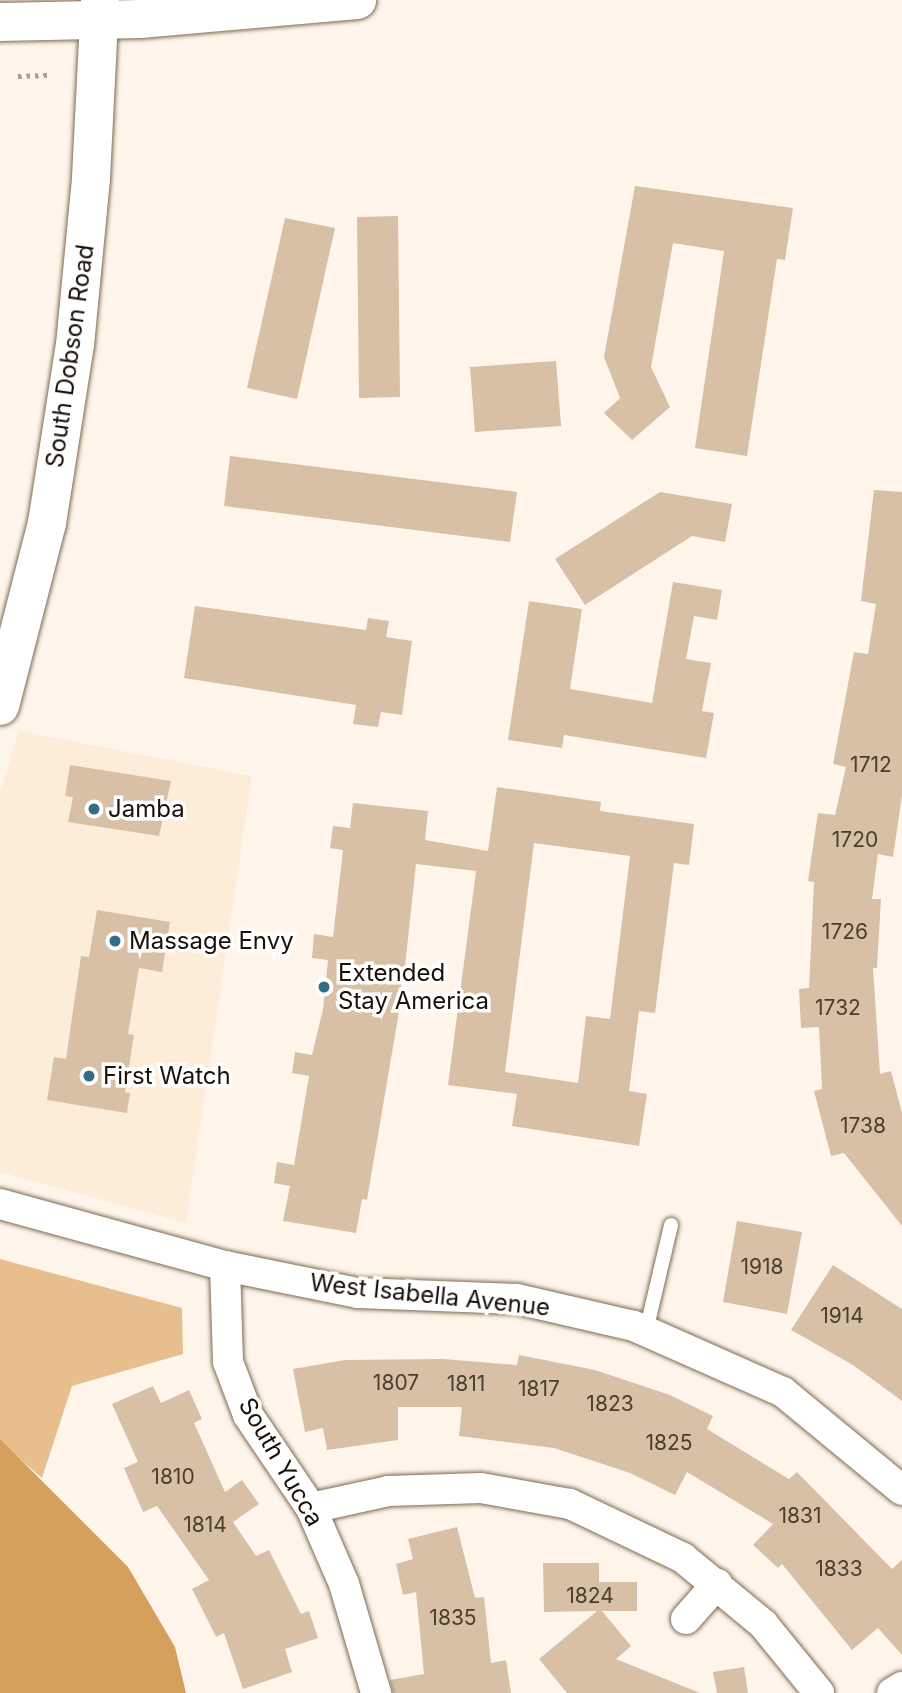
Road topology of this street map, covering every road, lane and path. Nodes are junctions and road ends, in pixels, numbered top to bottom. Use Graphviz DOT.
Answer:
graph roads {
  1 [pos="358,0"];
  2 [pos="100,10"];
  3 [pos="0,22"];
  4 [pos="47,75"];
  5 [pos="18,76"];
  6 [pos="0,706"];
  7 [pos="0,1204"];
  8 [pos="671,1225"];
  9 [pos="225,1266"];
  10 [pos="646,1331"];
  11 [pos="902,1490"];
  12 [pos="311,1508"];
  13 [pos="717,1584"];
  14 [pos="686,1619"];
  15 [pos="902,1687"];
  16 [pos="376,1693"];
  17 [pos="819,1693"];
  18 [pos="892,1693"];
  1 -- 2 [label="main road"];
  2 -- 3 [label="main road"];
  2 -- 6 [label="main road, South Dobson Road"];
  4 -- 5 [label="path"];
  7 -- 9 [label="street, West Isabella Avenue"];
  8 -- 10 [label="lane"];
  9 -- 10 [label="street, West Isabella Avenue"];
  9 -- 12 [label="street, South Yucca"];
  10 -- 11 [label="street, West Isabella Avenue"];
  12 -- 13 [label="street"];
  12 -- 16 [label="street, South Yucca"];
  13 -- 14 [label="street"];
  13 -- 17 [label="street"];
  15 -- 18 [label="street"];
}
